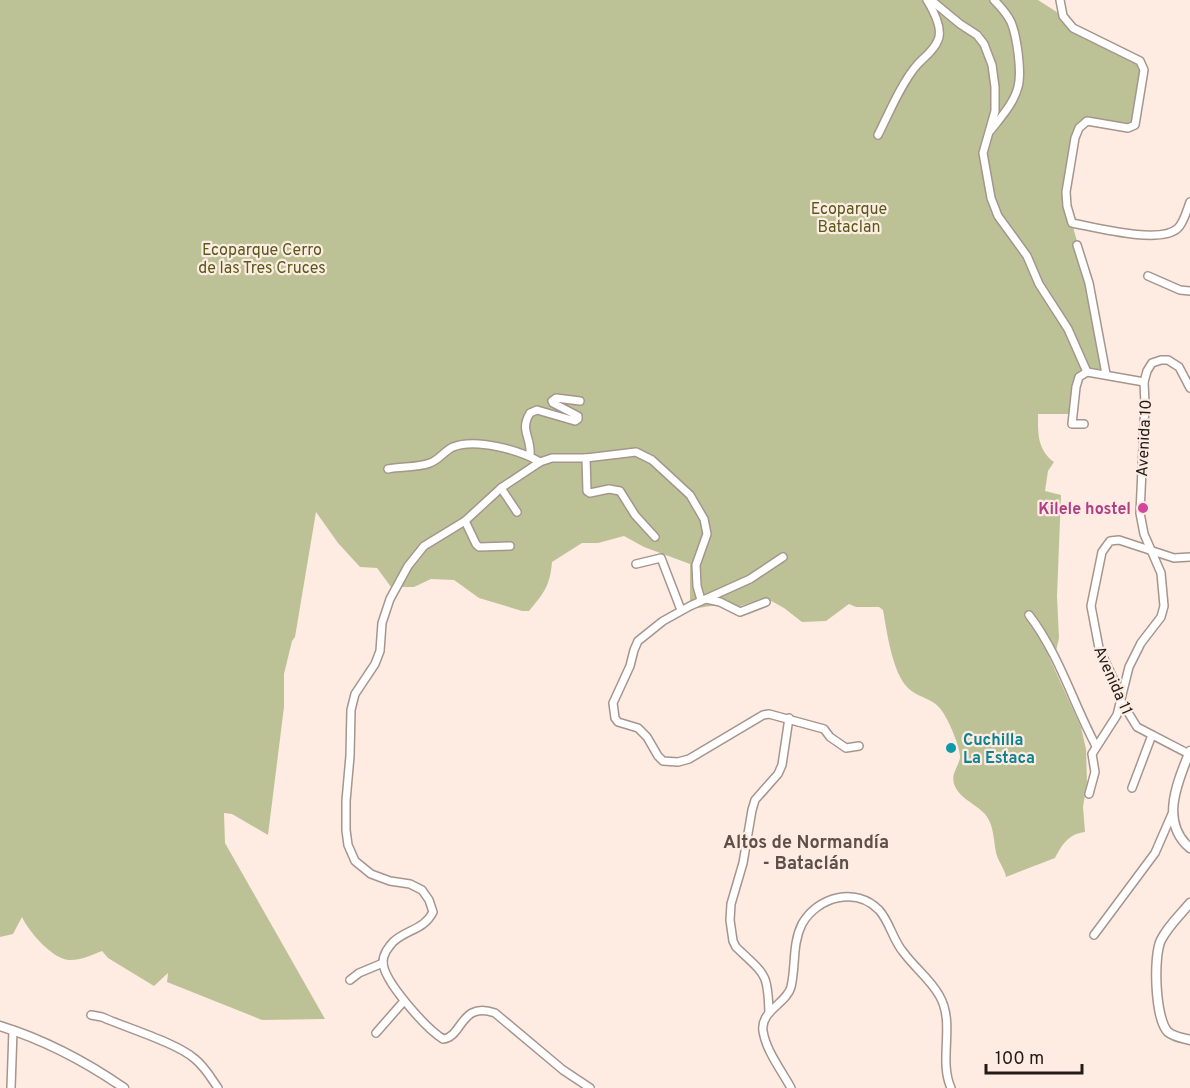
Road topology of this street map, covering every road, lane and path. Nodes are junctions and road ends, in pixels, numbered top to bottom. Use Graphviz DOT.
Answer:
graph roads {
  1 [pos="929,0"];
  2 [pos="994,0"];
  3 [pos="1060,0"];
  4 [pos="989,132"];
  5 [pos="878,135"];
  6 [pos="1190,202"];
  7 [pos="1077,245"];
  8 [pos="1148,276"];
  9 [pos="1190,291"];
  10 [pos="1087,372"];
  11 [pos="1106,374"];
  12 [pos="1144,382"];
  13 [pos="1190,388"];
  14 [pos="580,400"];
  15 [pos="1084,424"];
  16 [pos="530,456"];
  17 [pos="586,458"];
  18 [pos="540,462"];
  19 [pos="388,469"];
  20 [pos="501,488"];
  21 [pos="517,512"];
  22 [pos="465,521"];
  23 [pos="656,537"];
  24 [pos="510,546"];
  25 [pos="1151,551"];
  26 [pos="1190,557"];
  27 [pos="783,558"];
  28 [pos="636,564"];
  29 [pos="703,600"];
  30 [pos="766,602"];
  31 [pos="681,610"];
  32 [pos="1029,615"];
  33 [pos="1121,701"];
  34 [pos="789,718"];
  35 [pos="1152,735"];
  36 [pos="860,746"];
  37 [pos="1096,746"];
  38 [pos="1189,752"];
  39 [pos="1187,770"];
  40 [pos="1131,788"];
  41 [pos="1089,794"];
  42 [pos="1172,814"];
  43 [pos="1190,848"];
  44 [pos="1190,903"];
  45 [pos="1094,935"];
  46 [pos="383,963"];
  47 [pos="350,980"];
  48 [pos="404,1001"];
  49 [pos="769,1013"];
  50 [pos="92,1015"];
  51 [pos="0,1026"];
  52 [pos="13,1030"];
  53 [pos="376,1033"];
  54 [pos="1190,1040"];
  55 [pos="11,1088"];
  56 [pos="124,1088"];
  57 [pos="218,1088"];
  58 [pos="590,1088"];
  59 [pos="791,1088"];
  60 [pos="951,1088"];
  1 -- 4 [label="street"];
  1 -- 5 [label="street"];
  2 -- 4 [label="street"];
  3 -- 6 [label="street"];
  4 -- 10 [label="street"];
  7 -- 11 [label="street"];
  8 -- 9 [label="street"];
  10 -- 11 [label="street"];
  10 -- 15 [label="street"];
  11 -- 12 [label="street"];
  12 -- 13 [label="street"];
  12 -- 25 [label="street, Avenida 10"];
  14 -- 16 [label="street"];
  16 -- 18 [label="street"];
  16 -- 19 [label="street"];
  17 -- 18 [label="street"];
  17 -- 23 [label="street"];
  17 -- 29 [label="street"];
  18 -- 20 [label="street"];
  20 -- 21 [label="street"];
  20 -- 22 [label="street"];
  22 -- 24 [label="street"];
  22 -- 46 [label="street"];
  25 -- 26 [label="street"];
  25 -- 33 [label="street, Avenida 10"];
  25 -- 33 [label="street, Avenida 11"];
  27 -- 29 [label="street"];
  28 -- 31 [label="street"];
  29 -- 30 [label="street"];
  29 -- 31 [label="street"];
  31 -- 34 [label="street"];
  32 -- 37 [label="street"];
  33 -- 35 [label="street, Avenida 11"];
  33 -- 37 [label="street, Avenida 10"];
  34 -- 36 [label="street"];
  34 -- 49 [label="street"];
  35 -- 38 [label="street, Avenida 11"];
  35 -- 40 [label="street"];
  37 -- 41 [label="street"];
  38 -- 39 [label="street"];
  39 -- 42 [label="street"];
  42 -- 43 [label="street"];
  42 -- 45 [label="street"];
  44 -- 54 [label="street"];
  46 -- 47 [label="street"];
  46 -- 48 [label="street"];
  48 -- 53 [label="street"];
  48 -- 58 [label="street"];
  49 -- 59 [label="street"];
  49 -- 60 [label="street"];
  50 -- 57 [label="street"];
  51 -- 52 [label="street"];
  52 -- 55 [label="street"];
  52 -- 56 [label="street"];
}
